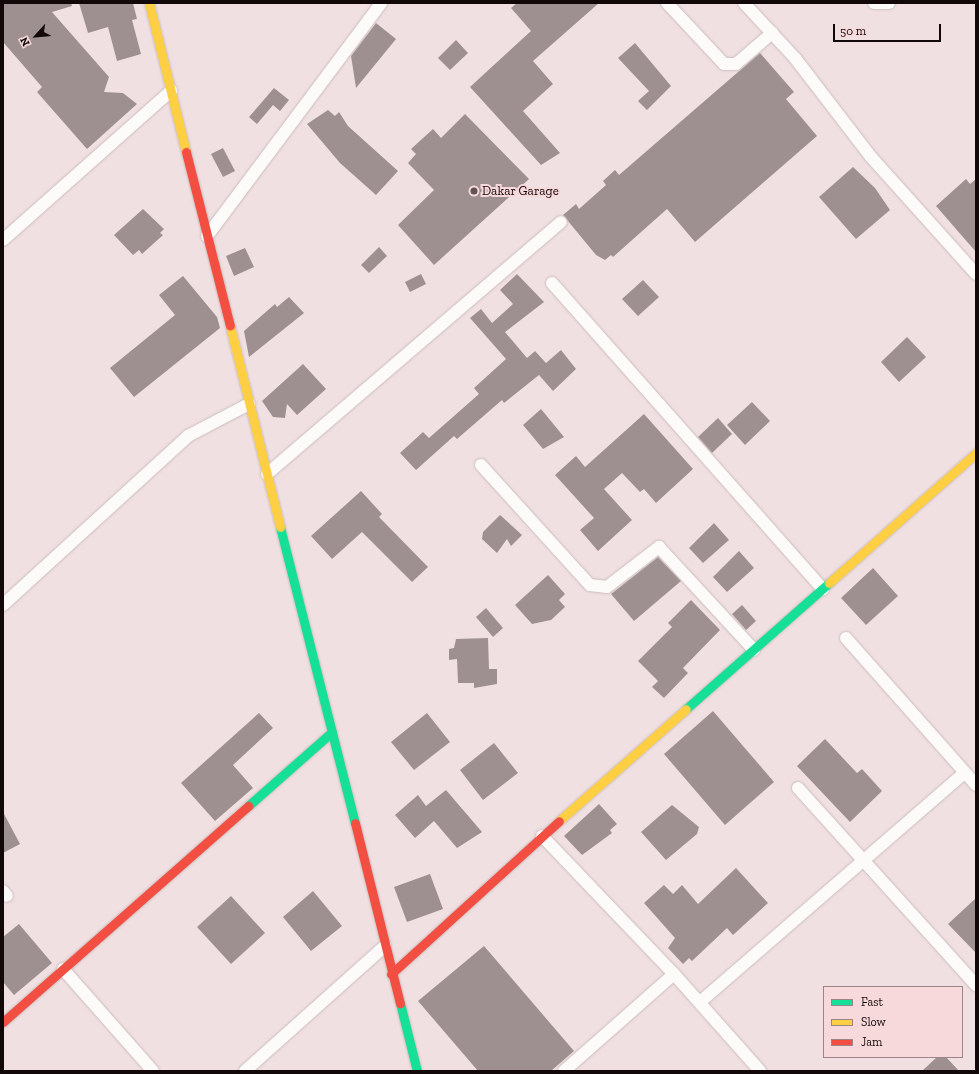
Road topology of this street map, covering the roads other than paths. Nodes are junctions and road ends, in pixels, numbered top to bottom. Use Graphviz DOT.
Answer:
graph roads {
  1 [pos="149,3"];
  2 [pos="381,3"];
  3 [pos="667,3"];
  4 [pos="744,3"];
  5 [pos="874,3"];
  6 [pos="889,3"];
  7 [pos="772,33"];
  8 [pos="171,91"];
  9 [pos="561,222"];
  10 [pos="207,236"];
  11 [pos="3,240"];
  12 [pos="976,274"];
  13 [pos="552,283"];
  14 [pos="249,404"];
  15 [pos="976,453"];
  16 [pos="481,465"];
  17 [pos="267,474"];
  18 [pos="824,590"];
  19 [pos="3,605"];
  20 [pos="846,638"];
  21 [pos="754,650"];
  22 [pos="332,732"];
  23 [pos="964,773"];
  24 [pos="976,785"];
  25 [pos="798,788"];
  26 [pos="542,836"];
  27 [pos="864,860"];
  28 [pos="385,946"];
  29 [pos="63,969"];
  30 [pos="391,974"];
  31 [pos="674,974"];
  32 [pos="976,985"];
  33 [pos="700,1002"];
  34 [pos="3,1022"];
  35 [pos="153,1071"];
  36 [pos="245,1071"];
  37 [pos="417,1071"];
  38 [pos="564,1071"];
  39 [pos="760,1071"];
  1 -- 8 [label="street"];
  2 -- 10 [label="street"];
  3 -- 7 [label="street"];
  4 -- 7 [label="street"];
  5 -- 6 [label="street"];
  7 -- 12 [label="street"];
  8 -- 10 [label="street"];
  8 -- 11 [label="street"];
  9 -- 17 [label="street"];
  10 -- 14 [label="street"];
  13 -- 18 [label="street"];
  14 -- 17 [label="street"];
  14 -- 19 [label="street"];
  15 -- 18 [label="street"];
  16 -- 21 [label="street"];
  17 -- 22 [label="street"];
  18 -- 21 [label="street"];
  20 -- 23 [label="street"];
  21 -- 26 [label="street"];
  22 -- 28 [label="street"];
  22 -- 29 [label="street"];
  23 -- 24 [label="street"];
  23 -- 27 [label="street"];
  25 -- 27 [label="street"];
  26 -- 30 [label="street"];
  26 -- 31 [label="street"];
  27 -- 32 [label="street"];
  27 -- 33 [label="street"];
  28 -- 30 [label="street"];
  28 -- 36 [label="street"];
  29 -- 34 [label="street"];
  29 -- 35 [label="street"];
  30 -- 37 [label="street"];
  31 -- 33 [label="street"];
  31 -- 38 [label="street"];
  33 -- 39 [label="street"];
}
